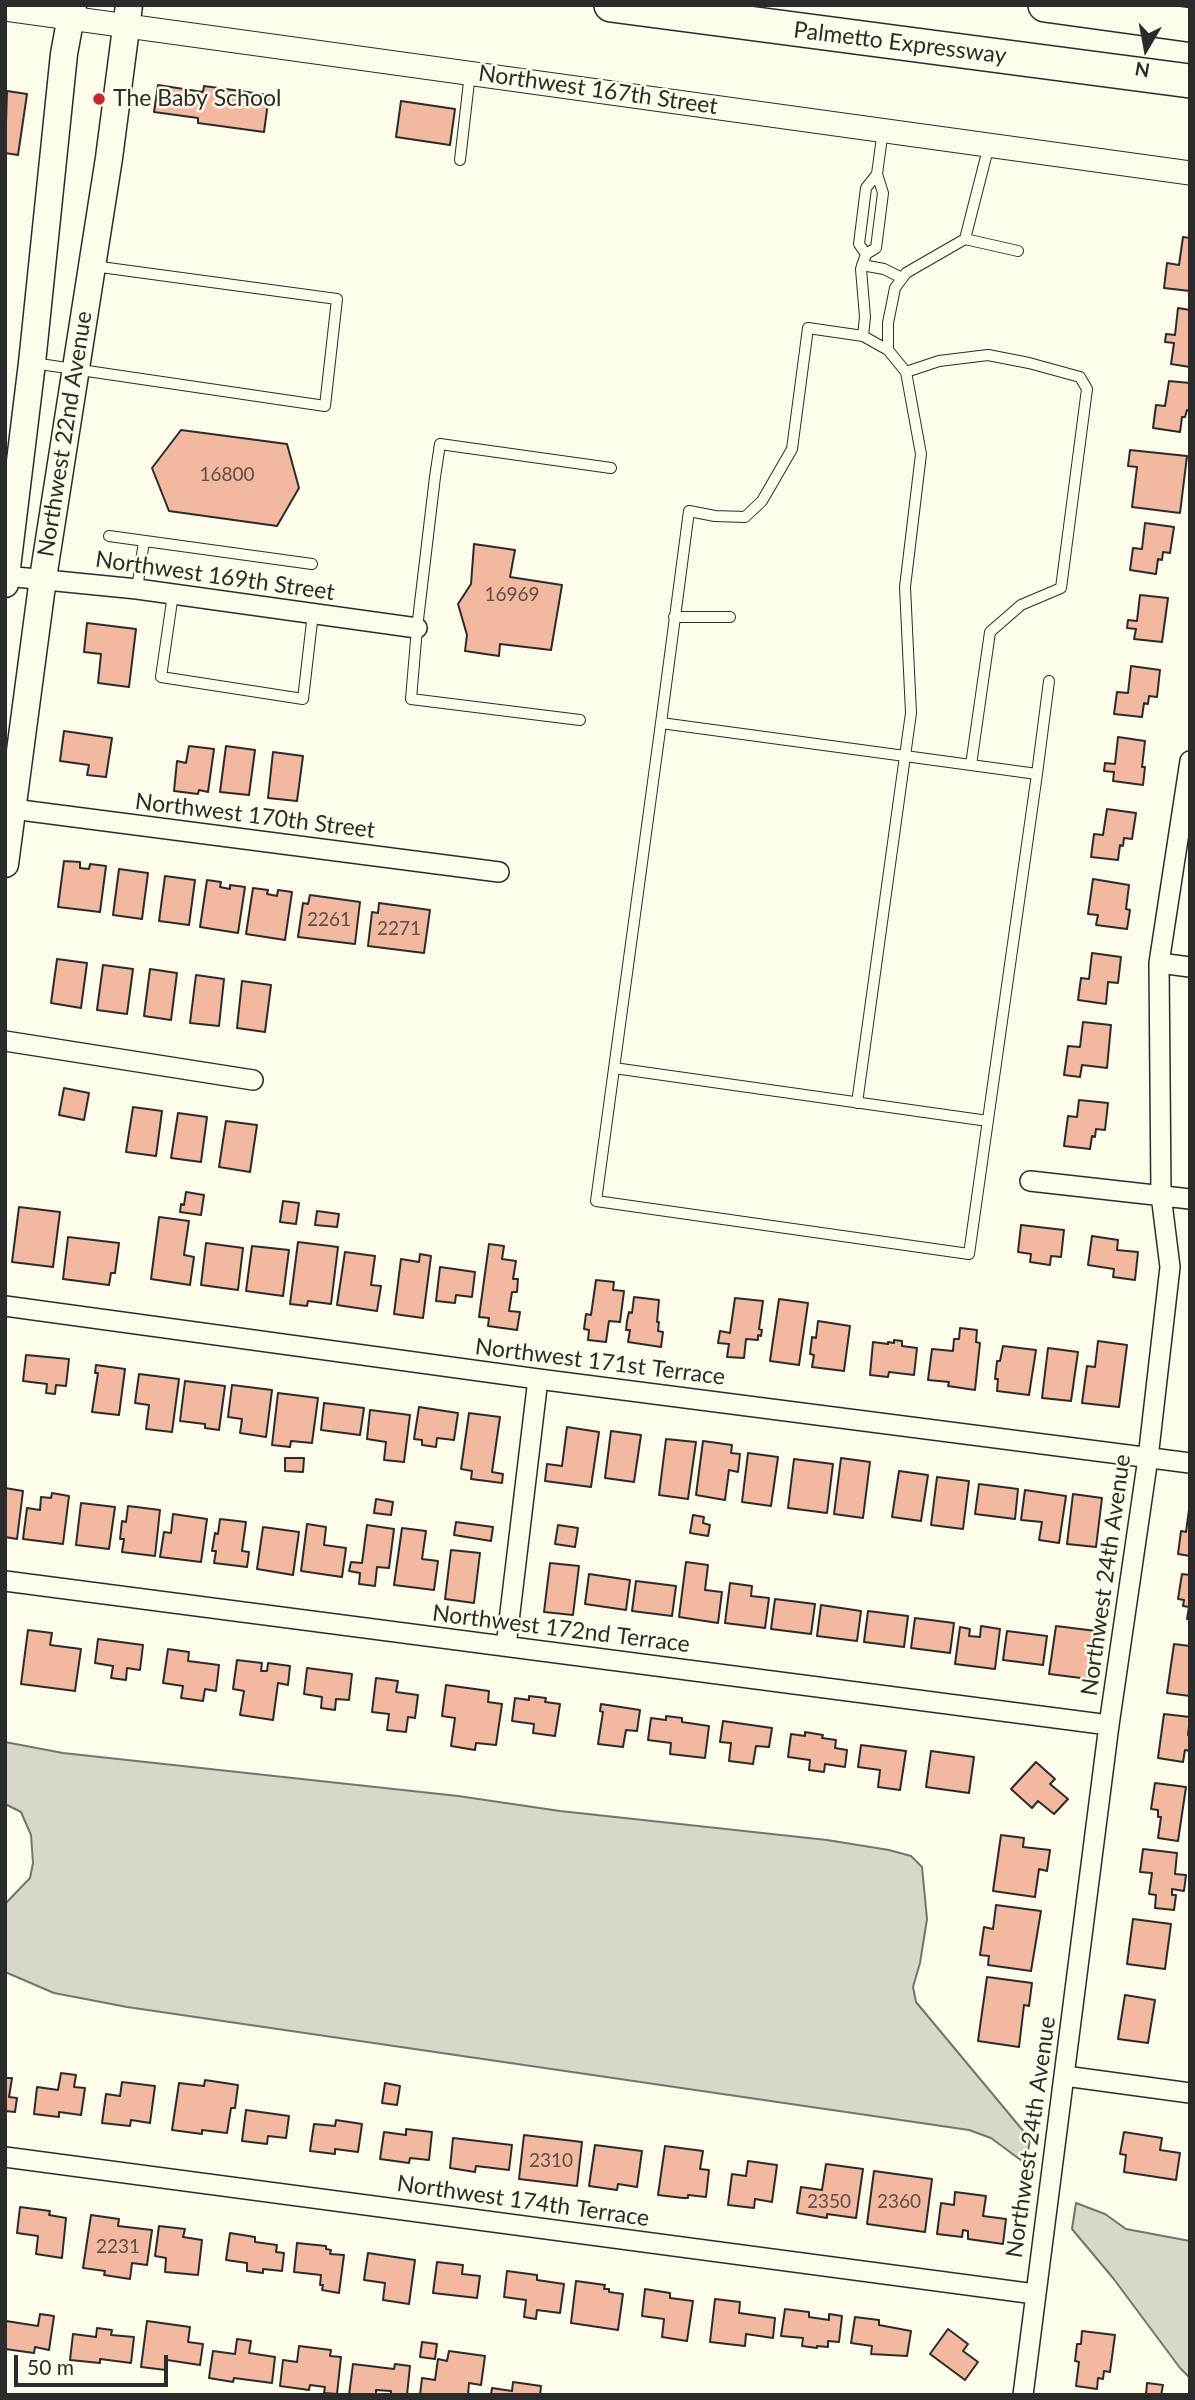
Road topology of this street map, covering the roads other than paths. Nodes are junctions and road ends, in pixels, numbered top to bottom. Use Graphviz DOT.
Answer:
graph roads {
  1 [pos="611,5"];
  2 [pos="1045,5"];
  3 [pos="5,9"];
  4 [pos="72,11"];
  5 [pos="128,15"];
  6 [pos="1190,25"];
  7 [pos="1058,64"];
  8 [pos="470,72"];
  9 [pos="1190,81"];
  10 [pos="1190,100"];
  11 [pos="883,130"];
  12 [pos="989,145"];
  13 [pos="460,160"];
  14 [pos="1190,173"];
  15 [pos="877,174"];
  16 [pos="965,239"];
  17 [pos="1018,251"];
  18 [pos="866,254"];
  19 [pos="862,265"];
  20 [pos="91,266"];
  21 [pos="902,278"];
  22 [pos="863,336"];
  23 [pos="888,350"];
  24 [pos="32,363"];
  25 [pos="75,369"];
  26 [pos="906,372"];
  27 [pos="611,468"];
  28 [pos="109,536"];
  29 [pos="144,541"];
  30 [pos="313,564"];
  31 [pos="43,578"];
  32 [pos="6,579"];
  33 [pos="137,589"];
  34 [pos="173,594"];
  35 [pos="313,613"];
  36 [pos="674,617"];
  37 [pos="730,617"];
  38 [pos="417,628"];
  39 [pos="1049,681"];
  40 [pos="580,720"];
  41 [pos="661,723"];
  42 [pos="905,756"];
  43 [pos="1190,761"];
  44 [pos="971,765"];
  45 [pos="1037,774"];
  46 [pos="9,809"];
  47 [pos="5,864"];
  48 [pos="499,872"];
  49 [pos="1159,963"];
  50 [pos="1190,967"];
  51 [pos="5,1041"];
  52 [pos="614,1068"];
  53 [pos="253,1080"];
  54 [pos="857,1103"];
  55 [pos="988,1121"];
  56 [pos="1030,1181"];
  57 [pos="1161,1195"];
  58 [pos="1190,1199"];
  59 [pos="5,1306"];
  60 [pos="538,1380"];
  61 [pos="1147,1458"];
  62 [pos="1190,1463"];
  63 [pos="5,1581"];
  64 [pos="506,1646"];
  65 [pos="1110,1725"];
  66 [pos="1065,2077"];
  67 [pos="1190,2093"];
  68 [pos="5,2157"];
  69 [pos="1035,2294"];
  70 [pos="1023,2395"];
  1 -- 7 [label="highway, Palmetto Expressway"];
  2 -- 6 [label="highway"];
  3 -- 4 [label="street, Northwest 167th Street"];
  4 -- 5 [label="street, Northwest 167th Street"];
  4 -- 24 [label="main road, Northwest 22nd Avenue"];
  5 -- 8 [label="street, Northwest 167th Street"];
  5 -- 20 [label="main road, Northwest 22nd Avenue"];
  7 -- 9 [label="highway, Palmetto Expressway"];
  7 -- 10 [label="highway"];
  8 -- 11 [label="street, Northwest 167th Street"];
  8 -- 13 [label="lane"];
  11 -- 12 [label="street, Northwest 167th Street"];
  11 -- 15 [label="lane"];
  12 -- 14 [label="street, Northwest 167th Street"];
  12 -- 16 [label="lane"];
  15 -- 18 [label="lane"];
  15 -- 18 [label="lane"];
  16 -- 17 [label="lane"];
  16 -- 21 [label="lane"];
  18 -- 19 [label="lane"];
  19 -- 21 [label="lane"];
  19 -- 22 [label="lane"];
  20 -- 25 [label="main road, Northwest 22nd Avenue"];
  20 -- 25 [label="lane"];
  21 -- 23 [label="lane"];
  22 -- 23 [label="lane"];
  22 -- 36 [label="lane"];
  23 -- 26 [label="lane"];
  24 -- 25 [label="lane"];
  24 -- 32 [label="main road, Northwest 22nd Avenue"];
  25 -- 31 [label="main road, Northwest 22nd Avenue"];
  26 -- 42 [label="lane"];
  26 -- 44 [label="lane"];
  27 -- 38 [label="lane"];
  28 -- 29 [label="lane"];
  29 -- 30 [label="lane"];
  29 -- 33 [label="lane"];
  31 -- 32 [label="street, Northwest 169th Street"];
  31 -- 33 [label="street, Northwest 169th Street"];
  31 -- 46 [label="main road, Northwest 22nd Avenue"];
  33 -- 34 [label="street, Northwest 169th Street"];
  34 -- 35 [label="street, Northwest 169th Street"];
  34 -- 35 [label="lane"];
  35 -- 38 [label="street, Northwest 169th Street"];
  36 -- 37 [label="lane"];
  36 -- 41 [label="lane"];
  38 -- 40 [label="lane"];
  39 -- 45 [label="lane"];
  41 -- 42 [label="lane"];
  41 -- 52 [label="lane"];
  42 -- 44 [label="lane"];
  42 -- 54 [label="lane"];
  43 -- 49 [label="street, Northwest 24th Avenue"];
  44 -- 45 [label="lane"];
  45 -- 55 [label="lane"];
  46 -- 47 [label="main road, Northwest 22nd Avenue"];
  46 -- 48 [label="street, Northwest 170th Street"];
  49 -- 50 [label="street"];
  49 -- 57 [label="street, Northwest 24th Avenue"];
  51 -- 53 [label="street"];
  52 -- 54 [label="lane"];
  52 -- 55 [label="lane"];
  54 -- 55 [label="lane"];
  56 -- 57 [label="street"];
  57 -- 58 [label="street"];
  57 -- 61 [label="street, Northwest 24th Avenue"];
  59 -- 60 [label="street, Northwest 171st Terrace"];
  60 -- 61 [label="street, Northwest 171st Terrace"];
  60 -- 64 [label="street"];
  61 -- 62 [label="street, Northwest 171st Terrace"];
  61 -- 65 [label="street, Northwest 24th Avenue"];
  63 -- 64 [label="street, Northwest 172nd Terrace"];
  64 -- 65 [label="street, Northwest 172nd Terrace"];
  65 -- 66 [label="street, Northwest 24th Avenue"];
  66 -- 67 [label="street"];
  66 -- 69 [label="street, Northwest 24th Avenue"];
  68 -- 69 [label="street, Northwest 174th Terrace"];
  69 -- 70 [label="street, Northwest 24th Avenue"];
}
